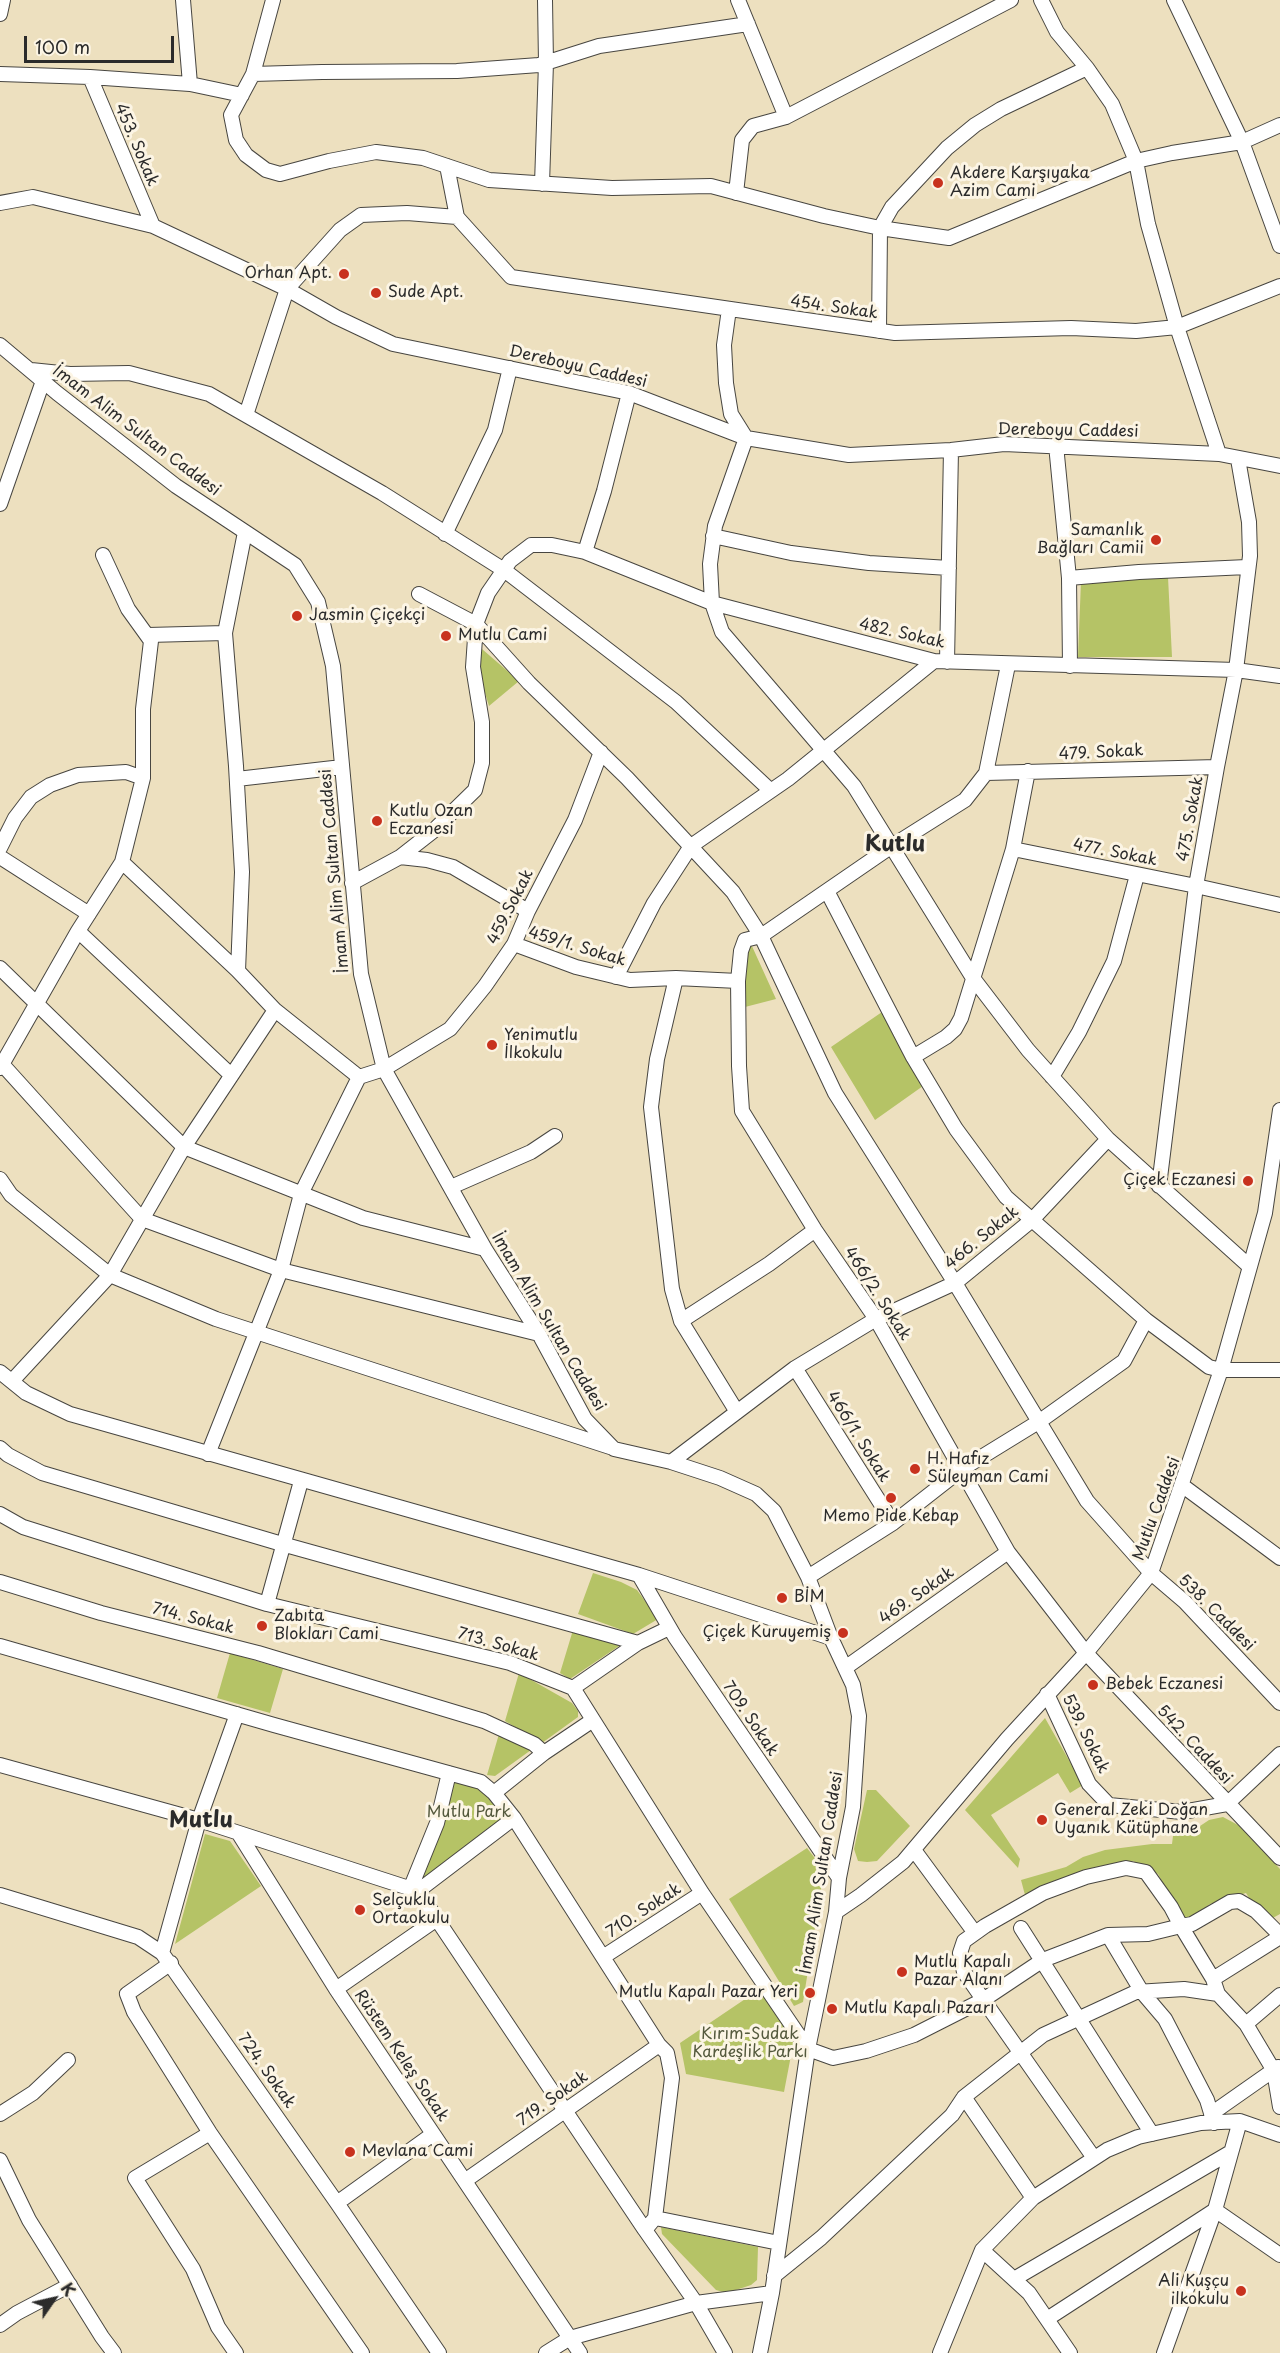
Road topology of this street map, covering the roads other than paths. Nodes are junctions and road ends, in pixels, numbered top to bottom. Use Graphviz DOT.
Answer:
graph roads {
  1 [pos="3,0"];
  2 [pos="183,0"];
  3 [pos="273,0"];
  4 [pos="545,0"];
  5 [pos="738,0"];
  6 [pos="1011,0"];
  7 [pos="1041,0"];
  8 [pos="1174,0"];
  9 [pos="0,14"];
  10 [pos="748,24"];
  11 [pos="546,63"];
  12 [pos="1087,68"];
  13 [pos="0,74"];
  14 [pos="253,74"];
  15 [pos="90,77"];
  16 [pos="190,84"];
  17 [pos="242,94"];
  18 [pos="786,117"];
  19 [pos="1280,125"];
  20 [pos="1242,142"];
  21 [pos="1136,161"];
  22 [pos="447,166"];
  23 [pos="542,184"];
  24 [pos="736,193"];
  25 [pos="0,202"];
  26 [pos="457,217"];
  27 [pos="153,226"];
  28 [pos="880,228"];
  29 [pos="1280,246"];
  30 [pos="1280,286"];
  31 [pos="287,289"];
  32 [pos="729,309"];
  33 [pos="1177,327"];
  34 [pos="879,331"];
  35 [pos="0,345"];
  36 [pos="510,368"];
  37 [pos="31,370"];
  38 [pos="43,381"];
  39 [pos="629,393"];
  40 [pos="246,415"];
  41 [pos="746,438"];
  42 [pos="1056,446"];
  43 [pos="951,450"];
  44 [pos="1219,454"];
  45 [pos="1238,459"];
  46 [pos="1280,467"];
  47 [pos="0,504"];
  48 [pos="245,532"];
  49 [pos="445,534"];
  50 [pos="713,536"];
  51 [pos="585,552"];
  52 [pos="103,555"];
  53 [pos="1247,567"];
  54 [pos="949,568"];
  55 [pos="504,570"];
  56 [pos="1069,578"];
  57 [pos="419,594"];
  58 [pos="712,603"];
  59 [pos="476,624"];
  60 [pos="225,633"];
  61 [pos="148,635"];
  62 [pos="941,661"];
  63 [pos="1008,664"];
  64 [pos="1070,666"];
  65 [pos="1236,670"];
  66 [pos="1280,676"];
  67 [pos="824,750"];
  68 [pos="601,752"];
  69 [pos="1216,766"];
  70 [pos="342,767"];
  71 [pos="1028,771"];
  72 [pos="986,773"];
  73 [pos="143,778"];
  74 [pos="237,779"];
  75 [pos="770,790"];
  76 [pos="691,846"];
  77 [pos="892,846"];
  78 [pos="0,848"];
  79 [pos="1013,849"];
  80 [pos="0,857"];
  81 [pos="400,857"];
  82 [pos="122,862"];
  83 [pos="1137,875"];
  84 [pos="352,883"];
  85 [pos="1196,886"];
  86 [pos="827,891"];
  87 [pos="1280,905"];
  88 [pos="528,911"];
  89 [pos="89,914"];
  90 [pos="78,931"];
  91 [pos="761,936"];
  92 [pos="514,944"];
  93 [pos="0,968"];
  94 [pos="238,971"];
  95 [pos="616,977"];
  96 [pos="676,978"];
  97 [pos="973,978"];
  98 [pos="738,981"];
  99 [pos="37,1003"];
  100 [pos="275,1010"];
  101 [pos="913,1057"];
  102 [pos="1,1066"];
  103 [pos="384,1069"];
  104 [pos="231,1075"];
  105 [pos="359,1077"];
  106 [pos="1052,1077"];
  107 [pos="1280,1112"];
  108 [pos="555,1136"];
  109 [pos="1108,1139"];
  110 [pos="184,1147"];
  111 [pos="0,1179"];
  112 [pos="451,1186"];
  113 [pos="1159,1186"];
  114 [pos="301,1194"];
  115 [pos="142,1220"];
  116 [pos="1032,1220"];
  117 [pos="815,1230"];
  118 [pos="485,1249"];
  119 [pos="1249,1266"];
  120 [pos="281,1270"];
  121 [pos="110,1275"];
  122 [pos="955,1283"];
  123 [pos="876,1319"];
  124 [pos="1146,1320"];
  125 [pos="681,1321"];
  126 [pos="255,1332"];
  127 [pos="539,1334"];
  128 [pos="795,1368"];
  129 [pos="1280,1370"];
  130 [pos="1221,1371"];
  131 [pos="0,1372"];
  132 [pos="12,1381"];
  133 [pos="737,1412"];
  134 [pos="1040,1421"];
  135 [pos="0,1448"];
  136 [pos="614,1449"];
  137 [pos="208,1454"];
  138 [pos="671,1462"];
  139 [pos="962,1469"];
  140 [pos="301,1481"];
  141 [pos="1183,1486"];
  142 [pos="0,1514"];
  143 [pos="893,1523"];
  144 [pos="282,1544"];
  145 [pos="1008,1552"];
  146 [pos="1280,1558"];
  147 [pos="1151,1573"];
  148 [pos="639,1575"];
  149 [pos="808,1577"];
  150 [pos="0,1582"];
  151 [pos="267,1604"];
  152 [pos="669,1628"];
  153 [pos="831,1638"];
  154 [pos="638,1642"];
  155 [pos="0,1646"];
  156 [pos="1086,1653"];
  157 [pos="845,1668"];
  158 [pos="573,1688"];
  159 [pos="1047,1694"];
  160 [pos="1280,1703"];
  161 [pos="237,1714"];
  162 [pos="593,1720"];
  163 [pos="544,1753"];
  164 [pos="1280,1754"];
  165 [pos="0,1765"];
  166 [pos="449,1773"];
  167 [pos="494,1793"];
  168 [pos="1227,1804"];
  169 [pos="514,1818"];
  170 [pos="199,1820"];
  171 [pos="239,1834"];
  172 [pos="914,1850"];
  173 [pos="1280,1858"];
  174 [pos="839,1878"];
  175 [pos="414,1889"];
  176 [pos="702,1893"];
  177 [pos="0,1895"];
  178 [pos="836,1912"];
  179 [pos="437,1919"];
  180 [pos="1181,1926"];
  181 [pos="1021,1928"];
  182 [pos="975,1933"];
  183 [pos="1108,1935"];
  184 [pos="1280,1936"];
  185 [pos="603,1957"];
  186 [pos="167,1958"];
  187 [pos="1043,1960"];
  188 [pos="1213,1979"];
  189 [pos="336,1989"];
  190 [pos="1142,1992"];
  191 [pos="1218,1994"];
  192 [pos="1280,1995"];
  193 [pos="983,2000"];
  194 [pos="1078,2019"];
  195 [pos="1246,2024"];
  196 [pos="659,2045"];
  197 [pos="808,2049"];
  198 [pos="1019,2052"];
  199 [pos="68,2060"];
  200 [pos="1278,2072"];
  201 [pos="964,2097"];
  202 [pos="1280,2106"];
  203 [pos="564,2111"];
  204 [pos="0,2114"];
  205 [pos="1213,2118"];
  206 [pos="1240,2121"];
  207 [pos="210,2133"];
  208 [pos="433,2134"];
  209 [pos="1152,2134"];
  210 [pos="1280,2135"];
  211 [pos="1232,2152"];
  212 [pos="1094,2158"];
  213 [pos="0,2160"];
  214 [pos="466,2180"];
  215 [pos="1033,2198"];
  216 [pos="337,2203"];
  217 [pos="1215,2210"];
  218 [pos="655,2218"];
  219 [pos="645,2230"];
  220 [pos="779,2243"];
  221 [pos="982,2250"];
  222 [pos="1280,2255"];
  223 [pos="774,2276"];
  224 [pos="1014,2279"];
  225 [pos="70,2285"];
  226 [pos="772,2293"];
  227 [pos="696,2303"];
  228 [pos="1047,2319"];
  229 [pos="0,2325"];
  230 [pos="570,2338"];
  231 [pos="114,2353"];
  232 [pos="236,2353"];
  233 [pos="362,2353"];
  234 [pos="439,2353"];
  235 [pos="546,2353"];
  236 [pos="580,2353"];
  237 [pos="725,2353"];
  238 [pos="760,2353"];
  239 [pos="940,2353"];
  240 [pos="1070,2353"];
  241 [pos="1164,2353"];
  1 -- 9 [label="street"];
  2 -- 16 [label="street"];
  3 -- 14 [label="street"];
  4 -- 11 [label="street"];
  5 -- 10 [label="street"];
  6 -- 18 [label="street"];
  7 -- 12 [label="street"];
  8 -- 20 [label="street"];
  10 -- 11 [label="street"];
  10 -- 18 [label="street"];
  11 -- 14 [label="street"];
  11 -- 23 [label="street"];
  12 -- 21 [label="street"];
  12 -- 28 [label="street"];
  13 -- 15 [label="street"];
  14 -- 17 [label="street"];
  15 -- 16 [label="street"];
  15 -- 27 [label="street, 453. Sokak"];
  16 -- 17 [label="street"];
  17 -- 22 [label="street"];
  18 -- 24 [label="street"];
  19 -- 20 [label="street"];
  20 -- 21 [label="street"];
  20 -- 29 [label="street"];
  21 -- 28 [label="street"];
  21 -- 33 [label="street"];
  22 -- 23 [label="street"];
  22 -- 26 [label="street"];
  23 -- 24 [label="street"];
  24 -- 28 [label="street"];
  25 -- 27 [label="street, Dereboyu Caddesi"];
  26 -- 31 [label="street"];
  26 -- 32 [label="street, 454. Sokak"];
  27 -- 31 [label="street, Dereboyu Caddesi"];
  28 -- 34 [label="street"];
  30 -- 33 [label="street, 454. Sokak"];
  31 -- 36 [label="street, Dereboyu Caddesi"];
  31 -- 40 [label="street"];
  32 -- 34 [label="street, 454. Sokak"];
  32 -- 41 [label="street"];
  33 -- 34 [label="street, 454. Sokak"];
  33 -- 44 [label="street"];
  35 -- 37 [label="street, İmam Alim Sultan Caddesi"];
  36 -- 39 [label="street, Dereboyu Caddesi"];
  36 -- 49 [label="street"];
  37 -- 38 [label="street, İmam Alim Sultan Caddesi"];
  37 -- 40 [label="street"];
  38 -- 47 [label="street"];
  38 -- 48 [label="street, İmam Alim Sultan Caddesi"];
  39 -- 41 [label="street, Dereboyu Caddesi"];
  39 -- 51 [label="street"];
  40 -- 49 [label="street"];
  41 -- 43 [label="street, Dereboyu Caddesi"];
  41 -- 50 [label="street"];
  42 -- 43 [label="street, Dereboyu Caddesi"];
  42 -- 44 [label="street, Dereboyu Caddesi"];
  42 -- 56 [label="street"];
  43 -- 54 [label="street"];
  44 -- 45 [label="street, Dereboyu Caddesi"];
  45 -- 46 [label="street, Dereboyu Caddesi"];
  45 -- 53 [label="street, 475. Sokak"];
  48 -- 60 [label="street"];
  48 -- 70 [label="street, İmam Alim Sultan Caddesi"];
  49 -- 55 [label="street"];
  50 -- 54 [label="street"];
  50 -- 58 [label="street"];
  51 -- 55 [label="street, 482. Sokak"];
  51 -- 58 [label="street, 482. Sokak"];
  52 -- 61 [label="street"];
  53 -- 56 [label="street"];
  53 -- 65 [label="street, 475. Sokak"];
  54 -- 62 [label="street"];
  55 -- 59 [label="street"];
  55 -- 75 [label="street"];
  56 -- 64 [label="street"];
  57 -- 59 [label="street"];
  58 -- 62 [label="street, 482. Sokak"];
  58 -- 67 [label="street"];
  59 -- 68 [label="street, 538. Caddesi"];
  59 -- 81 [label="street"];
  60 -- 61 [label="street"];
  60 -- 74 [label="street"];
  61 -- 73 [label="street"];
  62 -- 63 [label="street, 482. Sokak"];
  62 -- 67 [label="street"];
  63 -- 64 [label="street, 482. Sokak"];
  63 -- 72 [label="street"];
  64 -- 65 [label="street, 482. Sokak"];
  65 -- 66 [label="street, 482. Sokak"];
  65 -- 69 [label="street, 475. Sokak"];
  67 -- 75 [label="street"];
  67 -- 77 [label="street"];
  68 -- 76 [label="street, 538. Caddesi"];
  68 -- 88 [label="street, 459.Sokak"];
  69 -- 71 [label="street, 479. Sokak"];
  69 -- 85 [label="street, 475. Sokak"];
  70 -- 74 [label="street"];
  70 -- 84 [label="street, İmam Alim Sultan Caddesi"];
  71 -- 72 [label="street, 479. Sokak"];
  71 -- 79 [label="street"];
  72 -- 77 [label="street"];
  73 -- 78 [label="street"];
  73 -- 82 [label="street"];
  74 -- 94 [label="street"];
  75 -- 76 [label="street"];
  76 -- 91 [label="street, 538. Caddesi"];
  76 -- 95 [label="street"];
  77 -- 86 [label="street"];
  77 -- 97 [label="street"];
  79 -- 83 [label="street, 477. Sokak"];
  79 -- 97 [label="street"];
  80 -- 89 [label="street"];
  81 -- 84 [label="street"];
  81 -- 88 [label="street"];
  82 -- 89 [label="street"];
  82 -- 94 [label="street"];
  83 -- 85 [label="street, 477. Sokak"];
  83 -- 106 [label="street"];
  84 -- 103 [label="street, İmam Alim Sultan Caddesi"];
  85 -- 87 [label="street, 477. Sokak"];
  85 -- 113 [label="street, 475. Sokak"];
  86 -- 91 [label="street"];
  86 -- 101 [label="street"];
  88 -- 92 [label="street, 459.Sokak"];
  89 -- 90 [label="street"];
  90 -- 99 [label="street"];
  90 -- 104 [label="street"];
  91 -- 98 [label="street, 466/2. Sokak"];
  91 -- 122 [label="street, 538. Caddesi"];
  92 -- 95 [label="street, 459/1. Sokak"];
  92 -- 103 [label="street, 459.Sokak"];
  93 -- 99 [label="street"];
  94 -- 100 [label="street"];
  95 -- 96 [label="street, 459/1. Sokak"];
  96 -- 98 [label="street, 459/1. Sokak"];
  96 -- 125 [label="street"];
  97 -- 101 [label="street"];
  97 -- 106 [label="street"];
  98 -- 117 [label="street, 466/2. Sokak"];
  99 -- 102 [label="street"];
  99 -- 110 [label="street"];
  100 -- 104 [label="street"];
  100 -- 105 [label="street"];
  101 -- 116 [label="street"];
  102 -- 115 [label="street"];
  103 -- 105 [label="street, 459.Sokak"];
  103 -- 112 [label="street, İmam Alim Sultan Caddesi"];
  104 -- 110 [label="street"];
  105 -- 114 [label="street"];
  106 -- 109 [label="street"];
  107 -- 119 [label="street, Mutlu Caddesi"];
  108 -- 112 [label="street"];
  109 -- 113 [label="street"];
  109 -- 116 [label="street, 466. Sokak"];
  110 -- 114 [label="street"];
  110 -- 115 [label="street"];
  111 -- 121 [label="street"];
  112 -- 118 [label="street, İmam Alim Sultan Caddesi"];
  113 -- 119 [label="street"];
  114 -- 118 [label="street"];
  114 -- 120 [label="street"];
  115 -- 120 [label="street"];
  115 -- 121 [label="street"];
  116 -- 122 [label="street, 466. Sokak"];
  116 -- 124 [label="street"];
  117 -- 123 [label="street, 466/2. Sokak"];
  117 -- 125 [label="street"];
  118 -- 127 [label="street, İmam Alim Sultan Caddesi"];
  119 -- 130 [label="street, Mutlu Caddesi"];
  120 -- 126 [label="street"];
  120 -- 127 [label="street"];
  121 -- 126 [label="street"];
  121 -- 132 [label="street"];
  122 -- 123 [label="street, 466. Sokak"];
  122 -- 134 [label="street, 538. Caddesi"];
  123 -- 128 [label="street, 466. Sokak"];
  123 -- 139 [label="street, 466/2. Sokak"];
  124 -- 130 [label="street"];
  124 -- 134 [label="street"];
  125 -- 133 [label="street"];
  126 -- 136 [label="street"];
  126 -- 137 [label="street"];
  127 -- 136 [label="street, İmam Alim Sultan Caddesi"];
  128 -- 133 [label="street, 466. Sokak"];
  128 -- 143 [label="street, 466/1. Sokak"];
  129 -- 130 [label="street"];
  130 -- 141 [label="street, Mutlu Caddesi"];
  131 -- 132 [label="street"];
  132 -- 137 [label="street"];
  133 -- 138 [label="street, 466. Sokak"];
  134 -- 139 [label="street"];
  134 -- 147 [label="street, 538. Caddesi"];
  135 -- 144 [label="street"];
  136 -- 138 [label="street, İmam Alim Sultan Caddesi"];
  137 -- 140 [label="street"];
  138 -- 149 [label="street, İmam Alim Sultan Caddesi"];
  139 -- 143 [label="street"];
  139 -- 145 [label="street, 466/2. Sokak"];
  140 -- 144 [label="street"];
  140 -- 148 [label="street"];
  141 -- 146 [label="street"];
  141 -- 147 [label="street, Mutlu Caddesi"];
  142 -- 151 [label="street, 713. Sokak"];
  143 -- 149 [label="street"];
  144 -- 151 [label="street"];
  144 -- 154 [label="street"];
  145 -- 156 [label="street, 466/2. Sokak"];
  145 -- 157 [label="street, 469. Sokak"];
  147 -- 156 [label="street, Mutlu Caddesi"];
  147 -- 160 [label="street, 538. Caddesi"];
  148 -- 152 [label="street, 709. Sokak"];
  148 -- 153 [label="street"];
  149 -- 153 [label="street, İmam Alim Sultan Caddesi"];
  150 -- 163 [label="street, 714. Sokak"];
  151 -- 158 [label="street, 713. Sokak"];
  152 -- 154 [label="street"];
  152 -- 174 [label="street, 709. Sokak"];
  153 -- 157 [label="street, İmam Alim Sultan Caddesi"];
  154 -- 158 [label="street"];
  155 -- 161 [label="street"];
  156 -- 159 [label="street, Mutlu Caddesi"];
  156 -- 168 [label="street, 542. Caddesi"];
  157 -- 174 [label="street, İmam Alim Sultan Caddesi"];
  158 -- 162 [label="street"];
  159 -- 168 [label="street, 539. Sokak"];
  159 -- 172 [label="street, Mutlu Caddesi"];
  161 -- 166 [label="street"];
  161 -- 170 [label="street"];
  162 -- 163 [label="street"];
  162 -- 176 [label="street"];
  163 -- 167 [label="street"];
  164 -- 168 [label="street"];
  165 -- 170 [label="street"];
  166 -- 167 [label="street"];
  166 -- 175 [label="street"];
  167 -- 169 [label="street"];
  168 -- 173 [label="street, 542. Caddesi"];
  169 -- 175 [label="street"];
  169 -- 185 [label="street"];
  170 -- 171 [label="street"];
  170 -- 186 [label="street"];
  171 -- 175 [label="street"];
  171 -- 189 [label="street, Rüstem Keleş Sokak"];
  172 -- 178 [label="street, Mutlu Caddesi"];
  172 -- 182 [label="street"];
  174 -- 178 [label="street, İmam Alim Sultan Caddesi"];
  175 -- 179 [label="street"];
  176 -- 185 [label="street, 710. Sokak"];
  176 -- 197 [label="street"];
  177 -- 186 [label="street, 724. Sokak"];
  178 -- 197 [label="street, İmam Alim Sultan Caddesi"];
  179 -- 189 [label="street"];
  179 -- 203 [label="street"];
  180 -- 182 [label="street"];
  180 -- 183 [label="street"];
  180 -- 184 [label="street"];
  180 -- 188 [label="street"];
  181 -- 187 [label="street"];
  182 -- 193 [label="street"];
  183 -- 187 [label="street"];
  183 -- 190 [label="street"];
  184 -- 188 [label="street"];
  185 -- 196 [label="street"];
  186 -- 207 [label="street"];
  186 -- 216 [label="street, 724. Sokak"];
  187 -- 193 [label="street"];
  187 -- 194 [label="street"];
  188 -- 191 [label="street"];
  189 -- 208 [label="street, Rüstem Keleş Sokak"];
  190 -- 191 [label="street"];
  190 -- 194 [label="street"];
  190 -- 205 [label="street"];
  191 -- 195 [label="street"];
  192 -- 195 [label="street"];
  193 -- 197 [label="street"];
  193 -- 198 [label="street"];
  194 -- 198 [label="street"];
  194 -- 209 [label="street"];
  195 -- 200 [label="street"];
  196 -- 203 [label="street, 719. Sokak"];
  196 -- 218 [label="street"];
  197 -- 220 [label="street, İmam Alim Sultan Caddesi"];
  198 -- 201 [label="street"];
  198 -- 212 [label="street"];
  199 -- 204 [label="street"];
  200 -- 202 [label="street"];
  200 -- 205 [label="street"];
  201 -- 215 [label="street"];
  201 -- 223 [label="street"];
  203 -- 214 [label="street, 719. Sokak"];
  203 -- 219 [label="street"];
  205 -- 206 [label="street"];
  205 -- 209 [label="street"];
  206 -- 210 [label="street"];
  206 -- 211 [label="street"];
  207 -- 232 [label="street"];
  207 -- 233 [label="street"];
  208 -- 214 [label="street, Rüstem Keleş Sokak"];
  208 -- 216 [label="street"];
  209 -- 212 [label="street"];
  211 -- 217 [label="street"];
  211 -- 224 [label="street"];
  212 -- 215 [label="street"];
  213 -- 225 [label="street"];
  214 -- 230 [label="street, Rüstem Keleş Sokak"];
  215 -- 221 [label="street"];
  216 -- 234 [label="street, 724. Sokak"];
  217 -- 222 [label="street"];
  217 -- 228 [label="street"];
  217 -- 241 [label="street"];
  218 -- 219 [label="street"];
  218 -- 220 [label="street"];
  219 -- 227 [label="street"];
  220 -- 223 [label="street, İmam Alim Sultan Caddesi"];
  221 -- 224 [label="street"];
  221 -- 239 [label="street"];
  223 -- 226 [label="street, İmam Alim Sultan Caddesi"];
  224 -- 228 [label="street"];
  225 -- 229 [label="street"];
  225 -- 231 [label="street"];
  226 -- 227 [label="street"];
  226 -- 238 [label="street, İmam Alim Sultan Caddesi"];
  227 -- 230 [label="street"];
  227 -- 237 [label="street"];
  228 -- 240 [label="street"];
  230 -- 235 [label="street"];
  230 -- 236 [label="street, Rüstem Keleş Sokak"];
}
